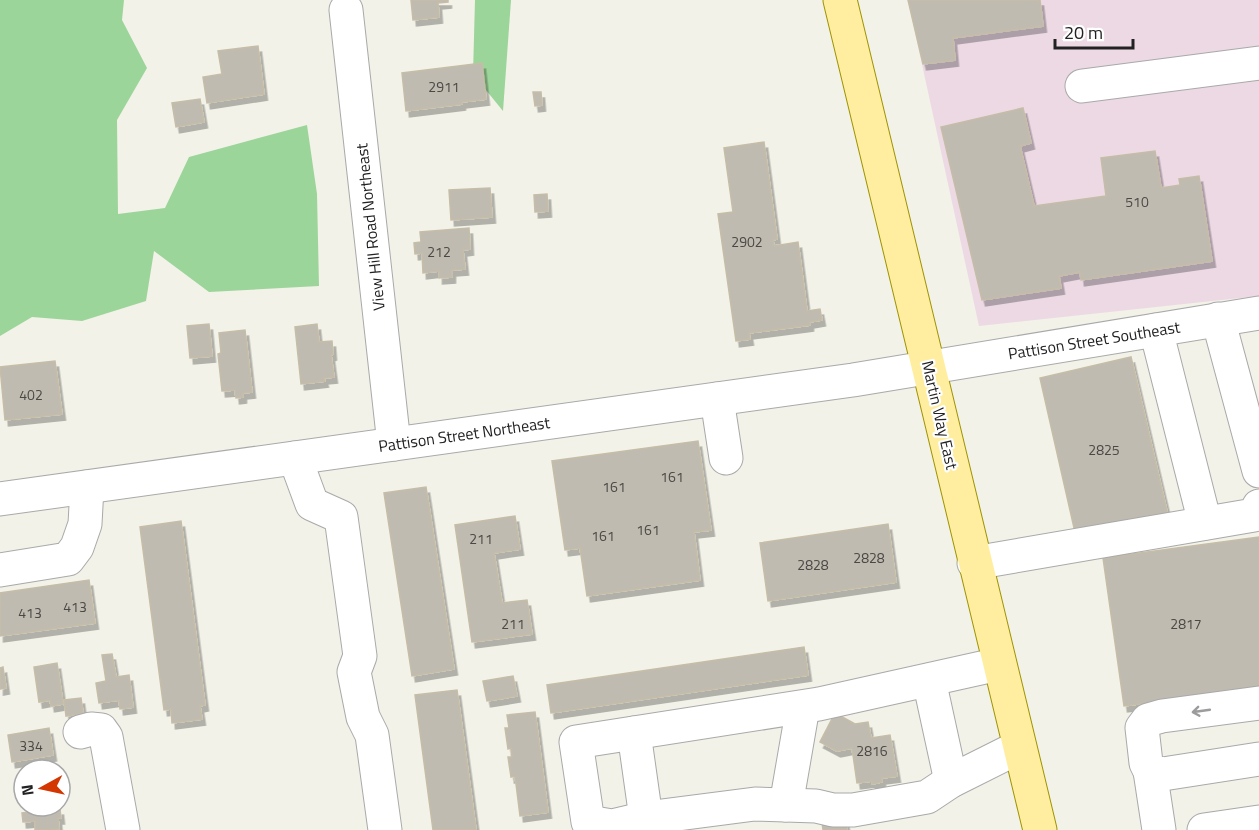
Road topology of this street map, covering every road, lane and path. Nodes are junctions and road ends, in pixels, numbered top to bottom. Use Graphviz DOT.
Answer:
graph roads {
  1 [pos="840,0"];
  2 [pos="346,10"];
  3 [pos="1259,63"];
  4 [pos="1082,86"];
  5 [pos="1259,313"];
  6 [pos="1218,320"];
  7 [pos="1156,330"];
  8 [pos="928,368"];
  9 [pos="717,399"];
  10 [pos="394,444"];
  11 [pos="294,458"];
  12 [pos="726,458"];
  13 [pos="1259,471"];
  14 [pos="87,486"];
  15 [pos="0,499"];
  16 [pos="1259,506"];
  17 [pos="1205,523"];
  18 [pos="974,563"];
  19 [pos="0,570"];
  20 [pos="999,664"];
  21 [pos="929,680"];
  22 [pos="1259,703"];
  23 [pos="803,707"];
  24 [pos="80,732"];
  25 [pos="634,733"];
  26 [pos="1019,747"];
  27 [pos="1259,759"];
  28 [pos="1150,771"];
  29 [pos="951,781"];
  30 [pos="786,805"];
  31 [pos="646,819"];
  32 [pos="1259,822"];
  33 [pos="123,830"];
  34 [pos="385,830"];
  35 [pos="1040,830"];
  36 [pos="1160,830"];
  37 [pos="1204,830"];
  1 -- 8 [label="main road, Martin Way East"];
  2 -- 10 [label="street, View Hill Road Northeast"];
  3 -- 4 [label="street"];
  5 -- 6 [label="street, Pattison Street Southeast"];
  6 -- 7 [label="street, Pattison Street Southeast"];
  6 -- 13 [label="street"];
  7 -- 8 [label="street, Pattison Street Southeast"];
  7 -- 17 [label="street"];
  8 -- 9 [label="street, Pattison Street Northeast"];
  8 -- 18 [label="main road, Martin Way East"];
  9 -- 10 [label="street, Pattison Street Northeast"];
  9 -- 12 [label="street"];
  10 -- 11 [label="street, Pattison Street Northeast"];
  11 -- 14 [label="street, Pattison Street Northeast"];
  11 -- 34 [label="street"];
  14 -- 15 [label="street, Pattison Street Northeast"];
  14 -- 19 [label="street"];
  16 -- 17 [label="street"];
  17 -- 18 [label="street"];
  18 -- 20 [label="main road, Martin Way East"];
  20 -- 21 [label="street"];
  20 -- 26 [label="main road, Martin Way East"];
  21 -- 23 [label="street"];
  21 -- 29 [label="street"];
  22 -- 28 [label="street, one-way"];
  23 -- 25 [label="street"];
  23 -- 30 [label="street"];
  24 -- 33 [label="street"];
  25 -- 31 [label="street"];
  25 -- 31 [label="street"];
  26 -- 29 [label="street"];
  26 -- 35 [label="main road, Martin Way East"];
  27 -- 28 [label="street"];
  28 -- 36 [label="street"];
  29 -- 30 [label="street"];
  30 -- 31 [label="street"];
  32 -- 37 [label="street"];
}
